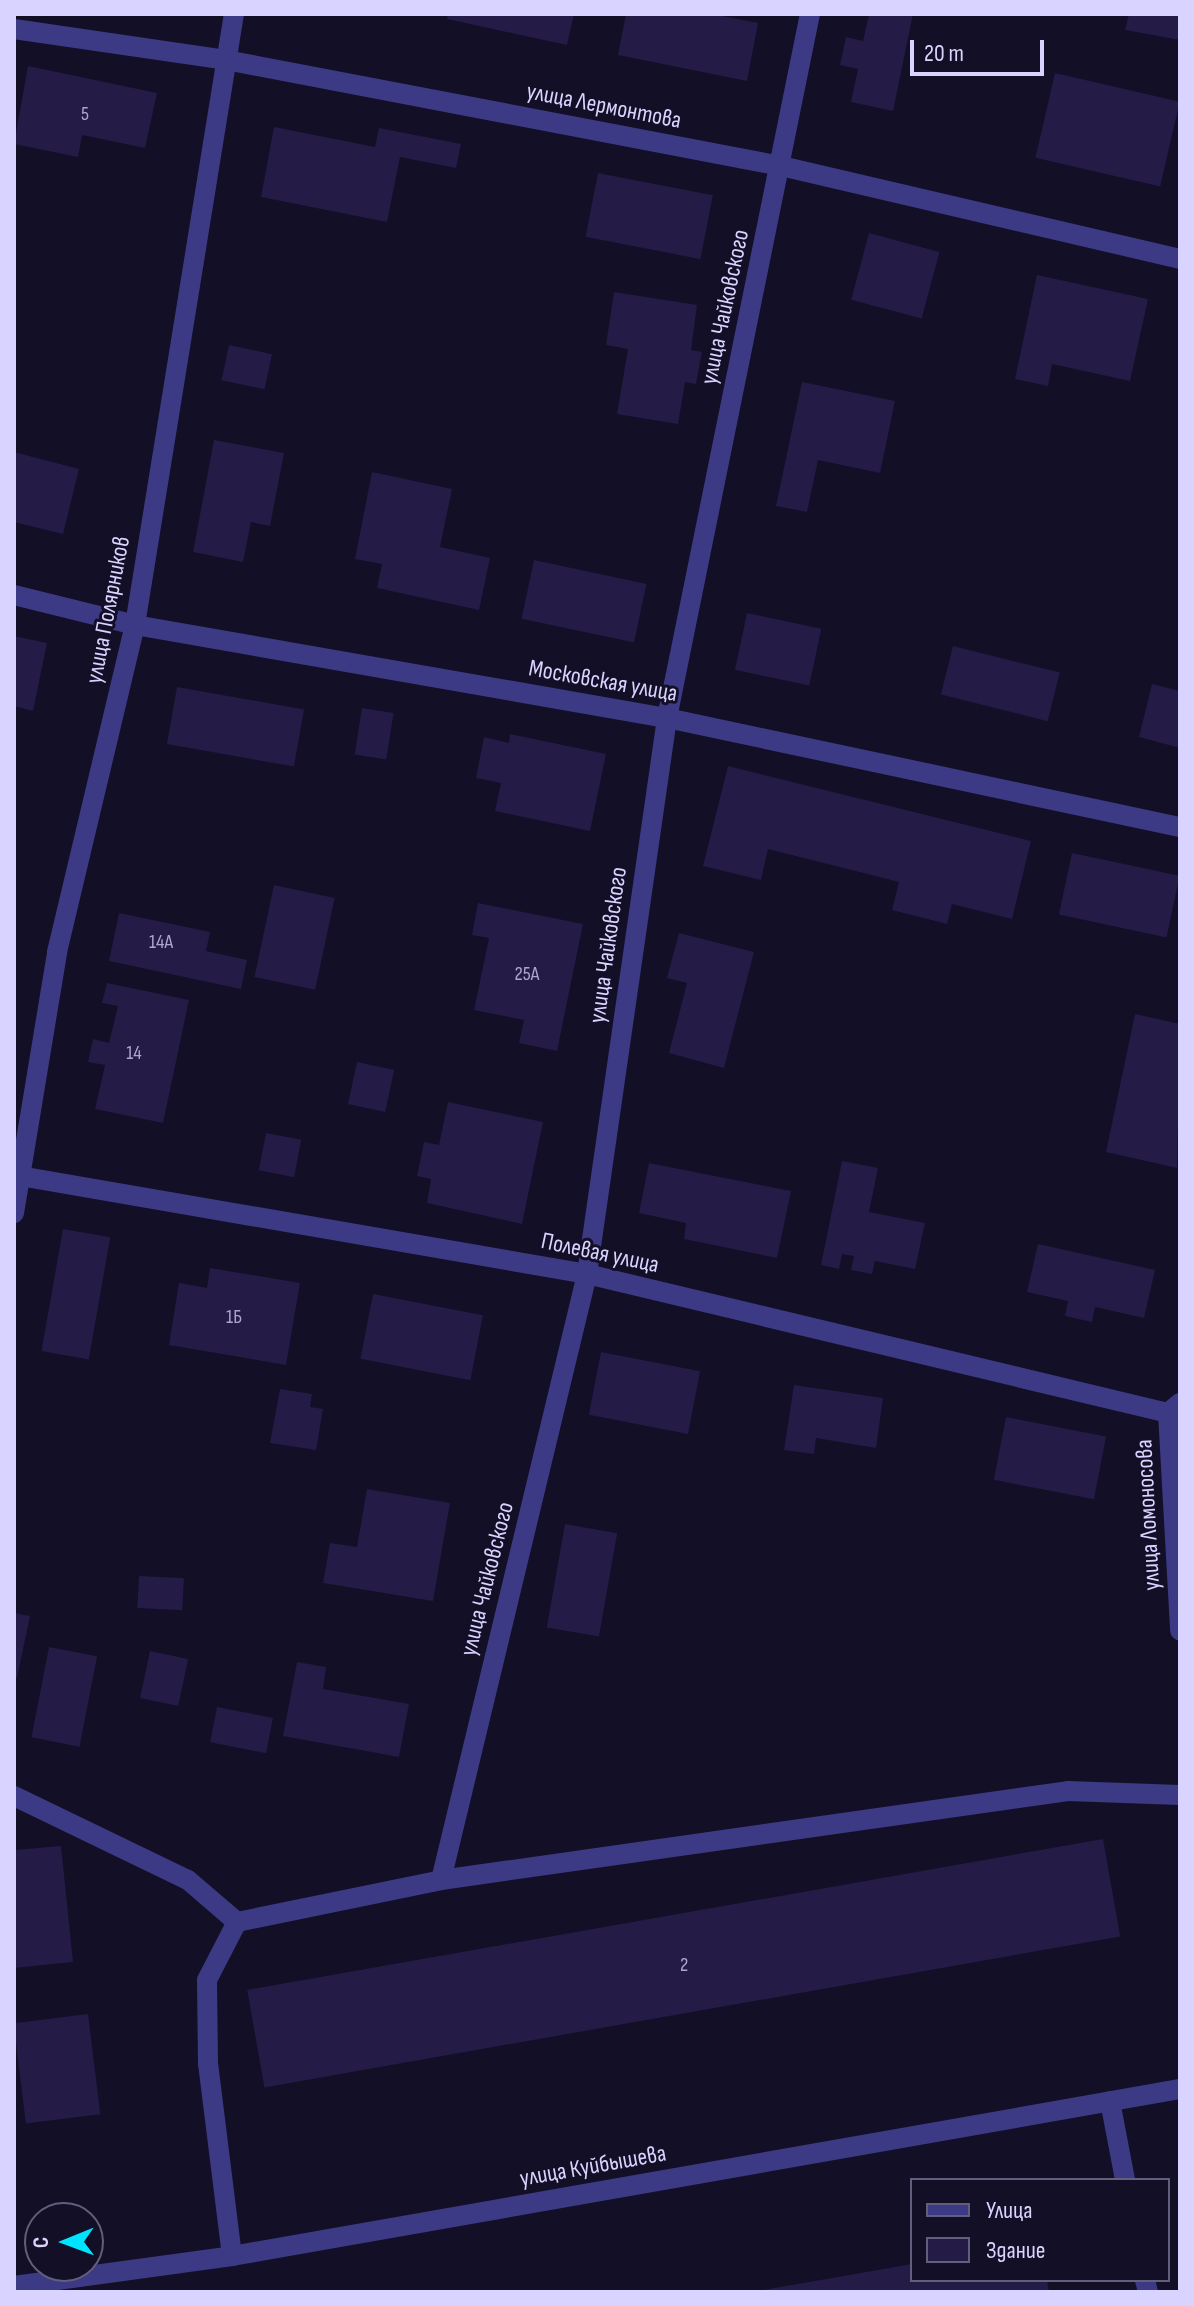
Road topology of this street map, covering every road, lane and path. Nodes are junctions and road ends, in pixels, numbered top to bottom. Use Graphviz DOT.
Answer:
graph roads {
  1 [pos="234,14"];
  2 [pos="810,14"];
  3 [pos="14,29"];
  4 [pos="226,60"];
  5 [pos="781,166"];
  6 [pos="1180,259"];
  7 [pos="14,595"];
  8 [pos="135,625"];
  9 [pos="667,718"];
  10 [pos="1180,827"];
  11 [pos="18,1176"];
  12 [pos="14,1213"];
  13 [pos="587,1274"];
  14 [pos="1174,1408"];
  15 [pos="1180,1631"];
  16 [pos="1180,1795"];
  17 [pos="14,1796"];
  18 [pos="441,1880"];
  19 [pos="237,1922"];
  20 [pos="1180,2089"];
  21 [pos="1110,2101"];
  22 [pos="1125,2178"];
  23 [pos="232,2256"];
  24 [pos="14,2286"];
  1 -- 4 [label="street, улица Полярников"];
  2 -- 5 [label="street, улица Чайковского"];
  3 -- 4 [label="street, улица Лермонтова"];
  4 -- 5 [label="street, улица Лермонтова"];
  4 -- 8 [label="street, улица Полярников"];
  5 -- 6 [label="street, улица Лермонтова"];
  5 -- 9 [label="street, улица Чайковского"];
  7 -- 8 [label="street, Московская улица"];
  8 -- 9 [label="street, Московская улица"];
  8 -- 11 [label="street, улица Полярников"];
  9 -- 10 [label="street, Московская улица"];
  9 -- 13 [label="street, улица Чайковского"];
  11 -- 12 [label="street, улица Полярников"];
  11 -- 13 [label="street, Полевая улица"];
  13 -- 14 [label="street, Полевая улица"];
  13 -- 18 [label="street, улица Чайковского"];
  14 -- 15 [label="street, улица Ломоносова"];
  16 -- 18 [label="street"];
  17 -- 19 [label="street"];
  18 -- 19 [label="street"];
  19 -- 23 [label="street"];
  20 -- 21 [label="street, улица Куйбышева"];
  21 -- 22 [label="street"];
  21 -- 23 [label="street, улица Куйбышева"];
  23 -- 24 [label="street, улица Куйбышева"];
}
